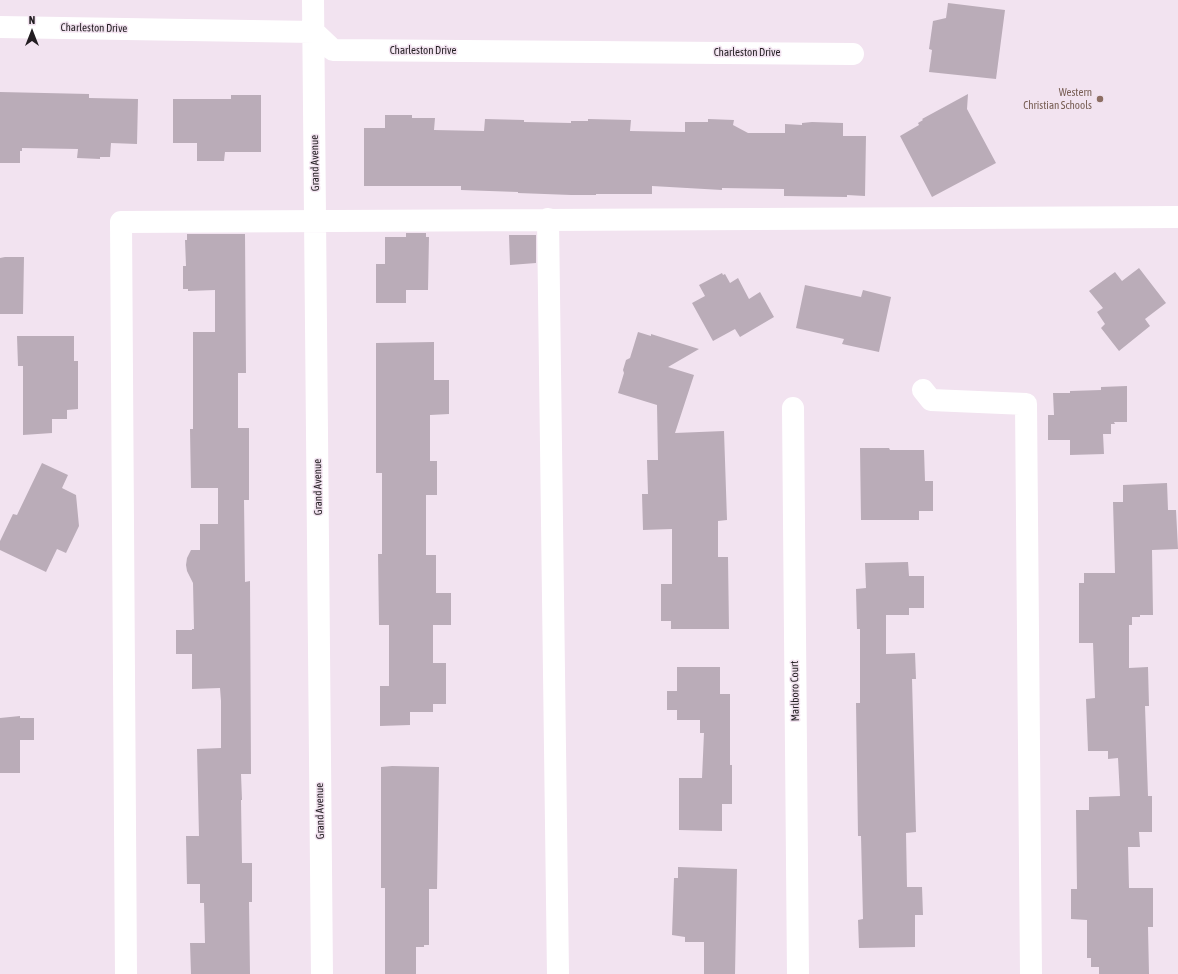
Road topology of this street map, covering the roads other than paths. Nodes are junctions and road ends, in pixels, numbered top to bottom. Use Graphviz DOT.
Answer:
graph roads {
  1 [pos="313,0"];
  2 [pos="0,27"];
  3 [pos="314,32"];
  4 [pos="854,54"];
  5 [pos="1178,218"];
  6 [pos="548,219"];
  7 [pos="315,220"];
  8 [pos="922,390"];
  9 [pos="793,408"];
  10 [pos="126,974"];
  11 [pos="322,974"];
  12 [pos="558,974"];
  13 [pos="798,974"];
  14 [pos="1031,974"];
  1 -- 3 [label="street, Grand Avenue"];
  2 -- 3 [label="street, Charleston Drive"];
  3 -- 4 [label="street, Charleston Drive"];
  3 -- 7 [label="street, Grand Avenue"];
  5 -- 6 [label="street"];
  6 -- 7 [label="street"];
  6 -- 12 [label="street"];
  7 -- 10 [label="street"];
  7 -- 11 [label="street, Grand Avenue"];
  8 -- 14 [label="street"];
  9 -- 13 [label="street, Marlboro Court"];
}
